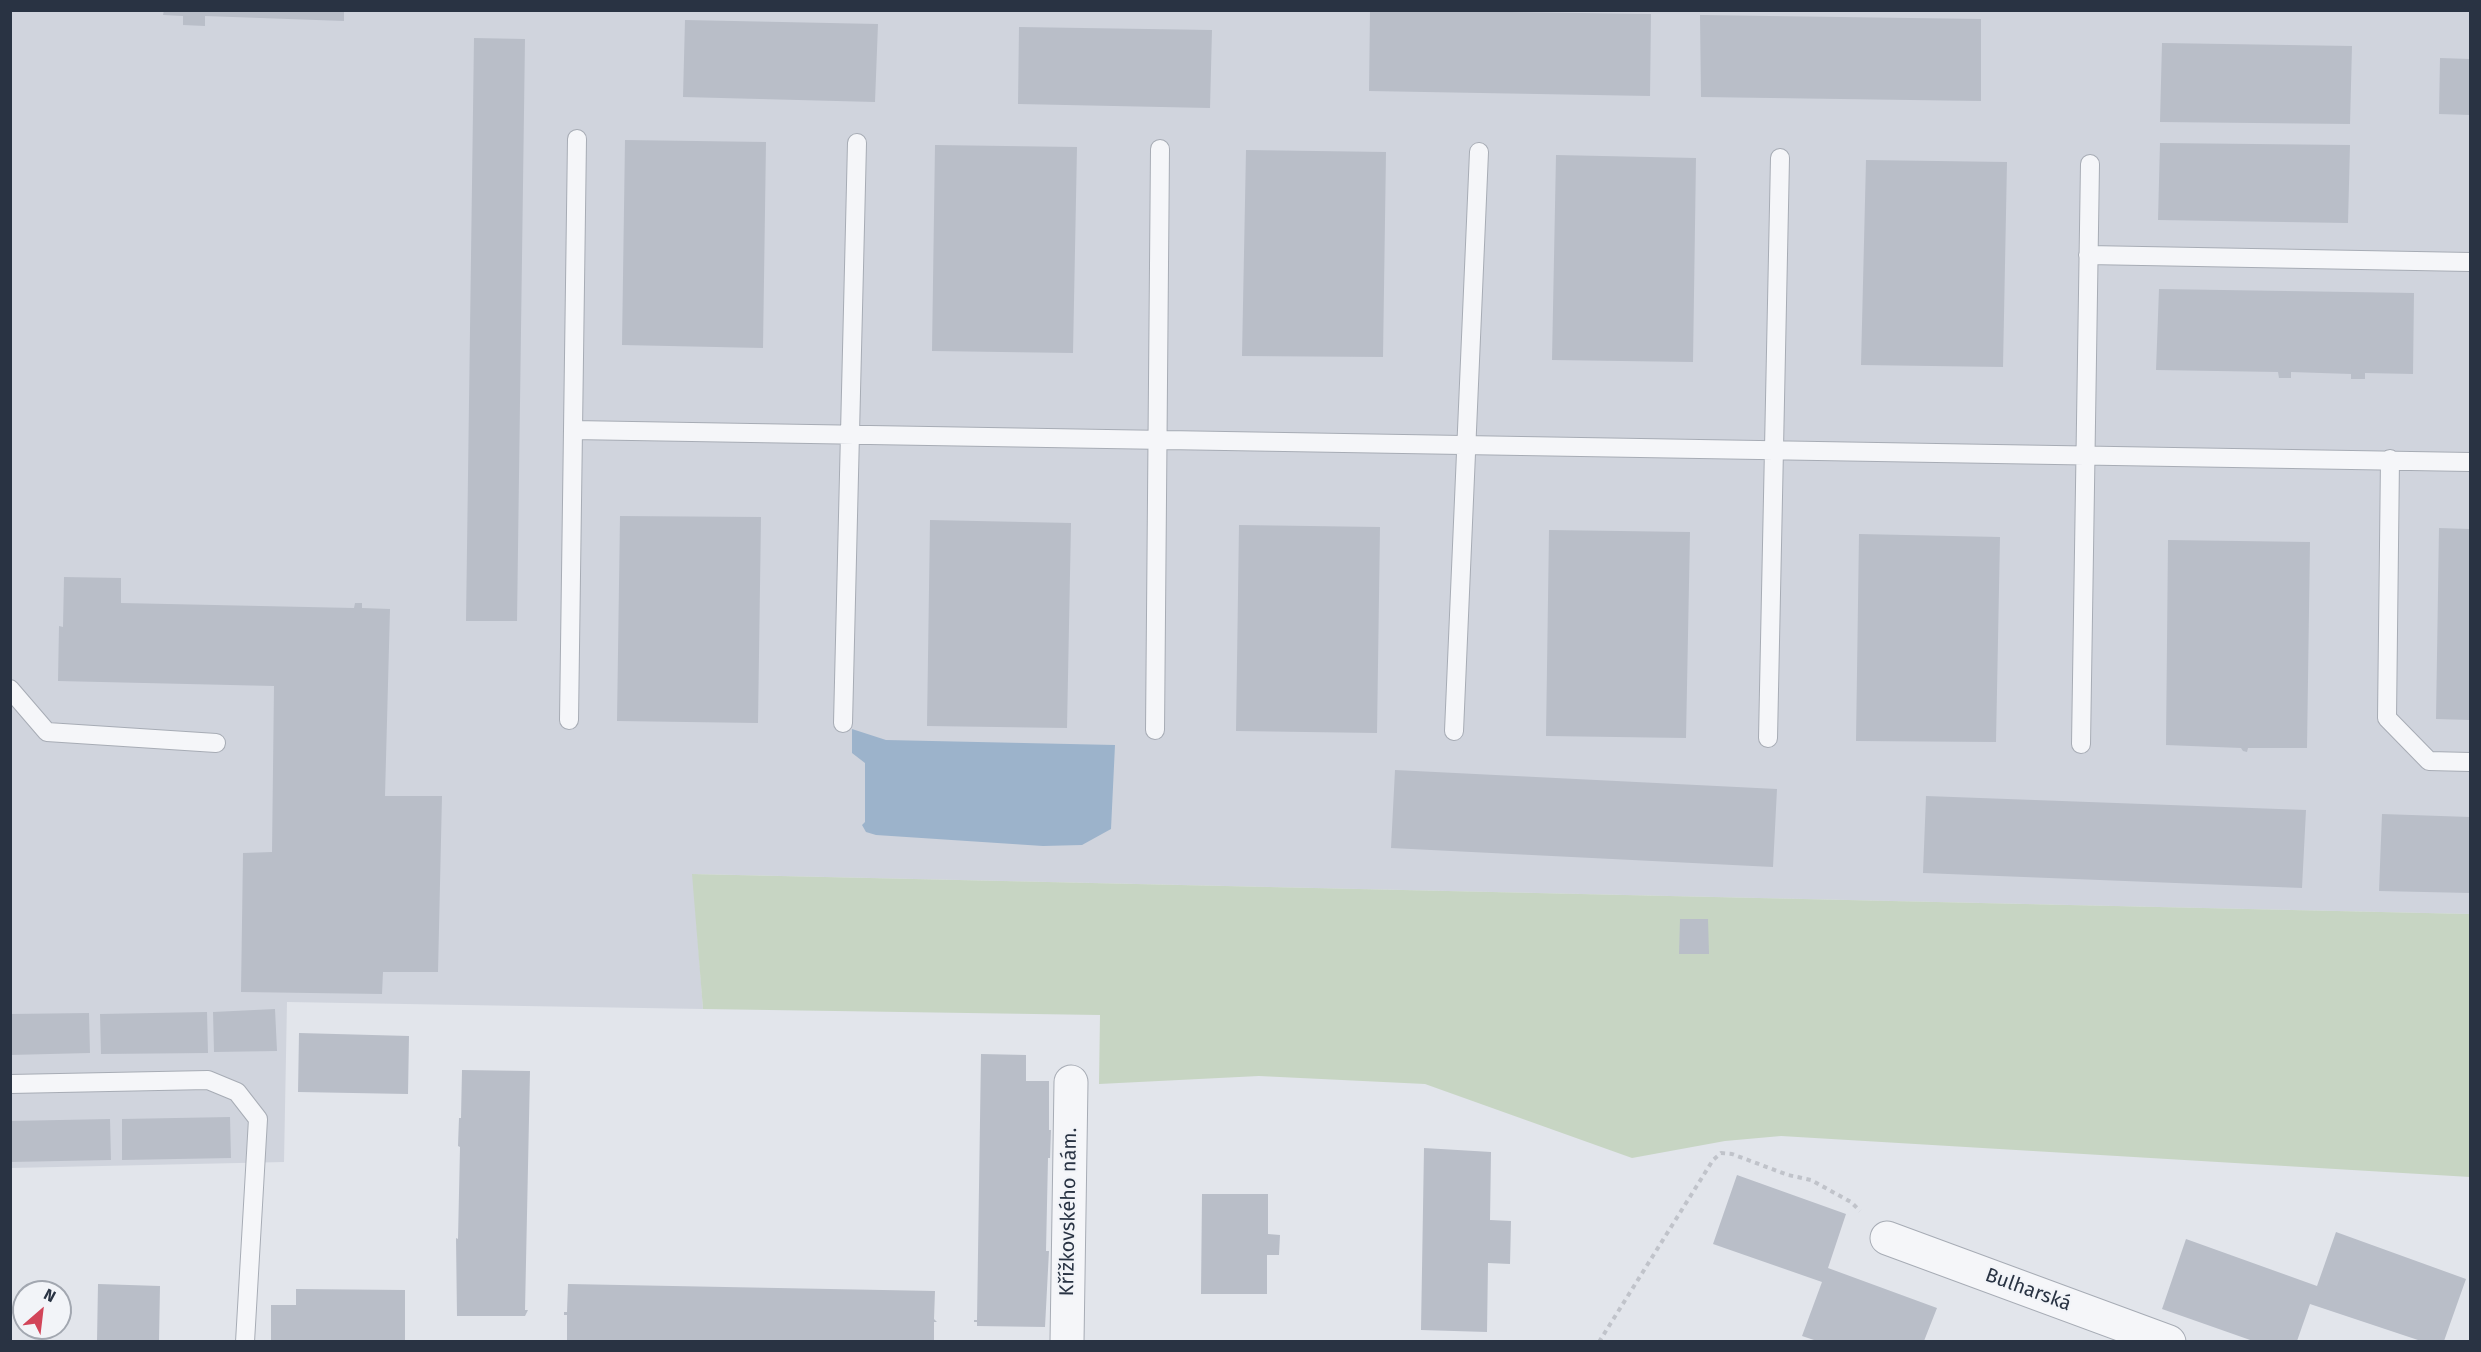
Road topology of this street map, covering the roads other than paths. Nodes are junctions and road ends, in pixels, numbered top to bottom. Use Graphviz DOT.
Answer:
graph roads {
  1 [pos="577,139"];
  2 [pos="857,143"];
  3 [pos="1160,149"];
  4 [pos="1479,152"];
  5 [pos="1780,158"];
  6 [pos="2090,164"];
  7 [pos="2088,255"];
  8 [pos="2470,262"];
  9 [pos="573,430"];
  10 [pos="850,435"];
  11 [pos="1158,439"];
  12 [pos="1466,444"];
  13 [pos="1774,449"];
  14 [pos="2085,454"];
  15 [pos="2390,459"];
  16 [pos="2470,462"];
  17 [pos="10,689"];
  18 [pos="569,720"];
  19 [pos="843,723"];
  20 [pos="1155,730"];
  21 [pos="1454,731"];
  22 [pos="1768,738"];
  23 [pos="216,743"];
  24 [pos="2081,744"];
  25 [pos="2470,762"];
  26 [pos="1071,1082"];
  27 [pos="10,1084"];
  28 [pos="1887,1239"];
  29 [pos="245,1341"];
  30 [pos="1067,1341"];
  31 [pos="2169,1341"];
  1 -- 9 [label="lane"];
  2 -- 10 [label="lane"];
  3 -- 11 [label="lane"];
  4 -- 12 [label="lane"];
  5 -- 13 [label="lane"];
  6 -- 7 [label="lane"];
  7 -- 8 [label="lane"];
  7 -- 14 [label="lane"];
  9 -- 10 [label="lane"];
  9 -- 18 [label="lane"];
  10 -- 11 [label="lane"];
  10 -- 19 [label="lane"];
  11 -- 12 [label="lane"];
  11 -- 20 [label="lane"];
  12 -- 13 [label="lane"];
  12 -- 21 [label="lane"];
  13 -- 14 [label="lane"];
  13 -- 22 [label="lane"];
  14 -- 15 [label="lane"];
  14 -- 24 [label="lane"];
  15 -- 16 [label="lane"];
  15 -- 25 [label="lane"];
  17 -- 23 [label="lane"];
  26 -- 30 [label="street, Křížkovského nám."];
  27 -- 29 [label="lane"];
  28 -- 31 [label="street, Bulharská"];
}
